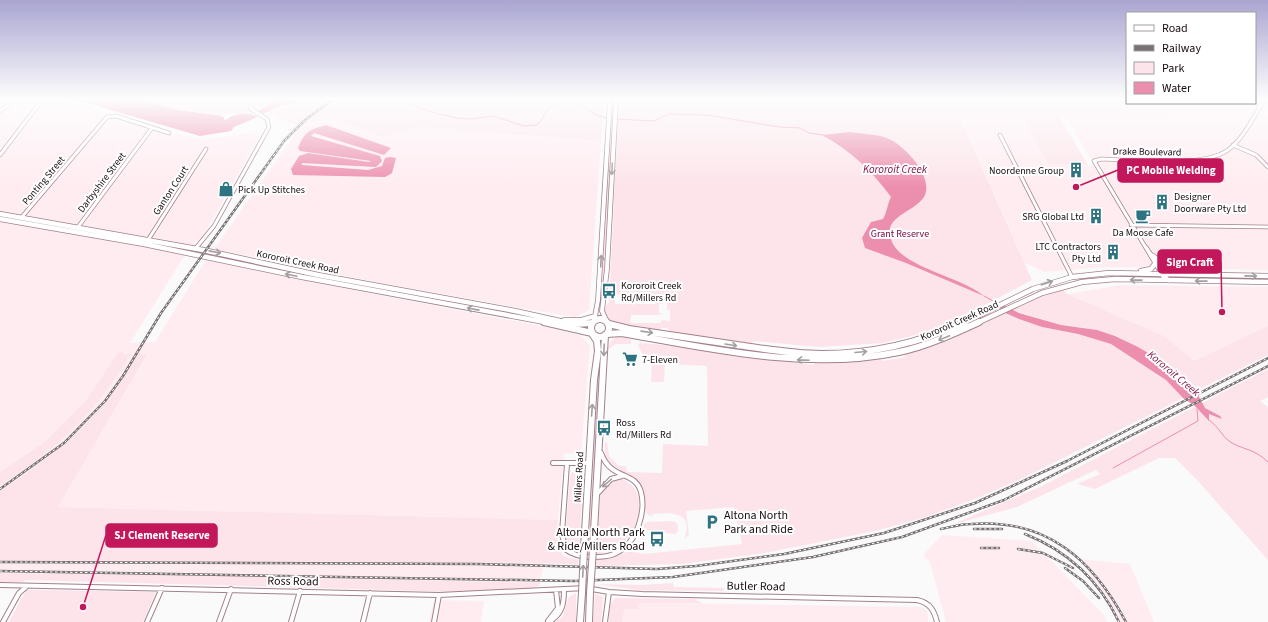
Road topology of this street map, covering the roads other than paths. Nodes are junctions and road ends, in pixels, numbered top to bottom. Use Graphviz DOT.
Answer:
graph roads {
  1 [pos="20,129"];
  2 [pos="95,129"];
  3 [pos="151,129"];
  4 [pos="155,129"];
  5 [pos="267,129"];
  6 [pos="608,129"];
  7 [pos="614,129"];
  8 [pos="1244,129"];
  9 [pos="169,133"];
  10 [pos="1000,135"];
  11 [pos="1233,145"];
  12 [pos="206,149"];
  13 [pos="0,155"];
  14 [pos="1268,167"];
  15 [pos="0,214"];
  16 [pos="21,218"];
  17 [pos="0,219"];
  18 [pos="1132,225"];
  19 [pos="78,227"];
  20 [pos="1268,227"];
  21 [pos="74,232"];
  22 [pos="122,235"];
  23 [pos="118,239"];
  24 [pos="1140,240"];
  25 [pos="146,242"];
  26 [pos="196,248"];
  27 [pos="230,255"];
  28 [pos="1153,256"];
  29 [pos="237,257"];
  30 [pos="225,260"];
  31 [pos="233,262"];
  32 [pos="1154,265"];
  33 [pos="1124,273"];
  34 [pos="1163,274"];
  35 [pos="1176,275"];
  36 [pos="1268,276"];
  37 [pos="1072,277"];
  38 [pos="1167,281"];
  39 [pos="1268,282"];
  40 [pos="447,301"];
  41 [pos="538,315"];
  42 [pos="595,316"];
  43 [pos="556,319"];
  44 [pos="540,321"];
  45 [pos="593,322"];
  46 [pos="608,323"];
  47 [pos="593,334"];
  48 [pos="606,334"];
  49 [pos="598,445"];
  50 [pos="553,463"];
  51 [pos="589,463"];
  52 [pos="567,464"];
  53 [pos="623,476"];
  54 [pos="596,497"];
  55 [pos="0,585"];
  56 [pos="26,587"];
  57 [pos="162,588"];
  58 [pos="231,589"];
  59 [pos="564,589"];
  60 [pos="556,590"];
  61 [pos="300,591"];
  62 [pos="586,591"];
  63 [pos="609,592"];
  64 [pos="370,593"];
  65 [pos="440,595"];
  66 [pos="3,622"];
  67 [pos="147,622"];
  68 [pos="219,622"];
  69 [pos="291,622"];
  70 [pos="363,622"];
  71 [pos="434,622"];
  72 [pos="548,622"];
  73 [pos="580,622"];
  74 [pos="589,622"];
  75 [pos="605,622"];
  76 [pos="937,622"];
  1 -- 13 [label="street"];
  2 -- 16 [label="street, Ponting Street"];
  3 -- 19 [label="street, Darbyshire Street"];
  4 -- 9 [label="street"];
  5 -- 26 [label="street"];
  42 -- 6 [label="main road, one-way"];
  7 -- 46 [label="main road, one-way"];
  8 -- 11 [label="street, Drake Boulevard"];
  10 -- 37 [label="street"];
  11 -- 14 [label="street"];
  11 -- 18 [label="street, Drake Boulevard"];
  12 -- 25 [label="street, Ganton Court"];
  15 -- 16 [label="main road, Kororoit Creek Road"];
  16 -- 19 [label="main road, Kororoit Creek Road"];
  17 -- 21 [label="main road, Kororoit Creek Road"];
  18 -- 20 [label="street"];
  18 -- 24 [label="street, Drake Boulevard"];
  19 -- 21 [label="main road"];
  19 -- 22 [label="main road, Kororoit Creek Road"];
  21 -- 23 [label="main road, Kororoit Creek Road"];
  22 -- 23 [label="main road"];
  22 -- 25 [label="main road, Kororoit Creek Road"];
  23 -- 25 [label="main road, Kororoit Creek Road"];
  24 -- 28 [label="street, Drake Boulevard"];
  24 -- 32 [label="street, Drake Boulevard"];
  25 -- 26 [label="main road, Kororoit Creek Road"];
  25 -- 30 [label="main road, Kororoit Creek Road"];
  26 -- 27 [label="main road, Kororoit Creek Road, one-way"];
  27 -- 29 [label="main road, Kororoit Creek Road"];
  27 -- 30 [label="main road"];
  28 -- 34 [label="street, Drake Boulevard"];
  28 -- 35 [label="main road"];
  29 -- 31 [label="main road"];
  29 -- 40 [label="main road, Kororoit Creek Road"];
  30 -- 31 [label="main road, Kororoit Creek Road"];
  40 -- 31 [label="main road, Kororoit Creek Road, one-way"];
  32 -- 33 [label="main road"];
  32 -- 34 [label="street, Drake Boulevard"];
  33 -- 34 [label="main road, Kororoit Creek Road"];
  33 -- 37 [label="main road, Kororoit Creek Road"];
  34 -- 35 [label="main road, Kororoit Creek Road"];
  34 -- 38 [label="street, Drake Boulevard"];
  35 -- 36 [label="main road, Kororoit Creek Road, one-way"];
  46 -- 37 [label="main road, Kororoit Creek Road, one-way"];
  39 -- 38 [label="main road, Kororoit Creek Road, one-way"];
  38 -- 48 [label="main road, Kororoit Creek Road, one-way"];
  40 -- 41 [label="main road, Kororoit Creek Road"];
  44 -- 40 [label="main road, Kororoit Creek Road, one-way"];
  41 -- 43 [label="main road, Kororoit Creek Road"];
  41 -- 44 [label="main road"];
  42 -- 43 [label="main road"];
  42 -- 45 [label="main road"];
  43 -- 45 [label="main road, Kororoit Creek Road"];
  44 -- 47 [label="main road, Kororoit Creek Road"];
  45 -- 46 [label="main road"];
  45 -- 47 [label="main road"];
  46 -- 48 [label="main road"];
  47 -- 48 [label="main road"];
  51 -- 47 [label="main road, Millers Road, one-way"];
  48 -- 49 [label="main road, Millers Road, one-way"];
  49 -- 53 [label="street"];
  49 -- 54 [label="main road, Millers Road"];
  50 -- 52 [label="street"];
  51 -- 52 [label="street"];
  62 -- 51 [label="main road, Millers Road, one-way, bridge"];
  52 -- 53 [label="street"];
  53 -- 54 [label="street, one-way"];
  54 -- 62 [label="main road, Millers Road, bridge"];
  55 -- 56 [label="street, Ross Road"];
  56 -- 57 [label="street, Ross Road"];
  56 -- 66 [label="street"];
  57 -- 58 [label="street, Ross Road"];
  57 -- 67 [label="street"];
  58 -- 61 [label="street, Ross Road"];
  58 -- 68 [label="street"];
  59 -- 60 [label="street, Ross Road"];
  59 -- 62 [label="street, Ross Road"];
  59 -- 72 [label="street"];
  60 -- 65 [label="street, Ross Road"];
  60 -- 72 [label="street"];
  61 -- 64 [label="street, Ross Road"];
  61 -- 69 [label="street"];
  62 -- 63 [label="street, Butler Road"];
  62 -- 73 [label="main road, Millers Road"];
  62 -- 74 [label="main road, Millers Road"];
  63 -- 75 [label="street"];
  63 -- 76 [label="street, Butler Road"];
  64 -- 65 [label="street, Ross Road"];
  64 -- 70 [label="street"];
  65 -- 71 [label="street"];
}
